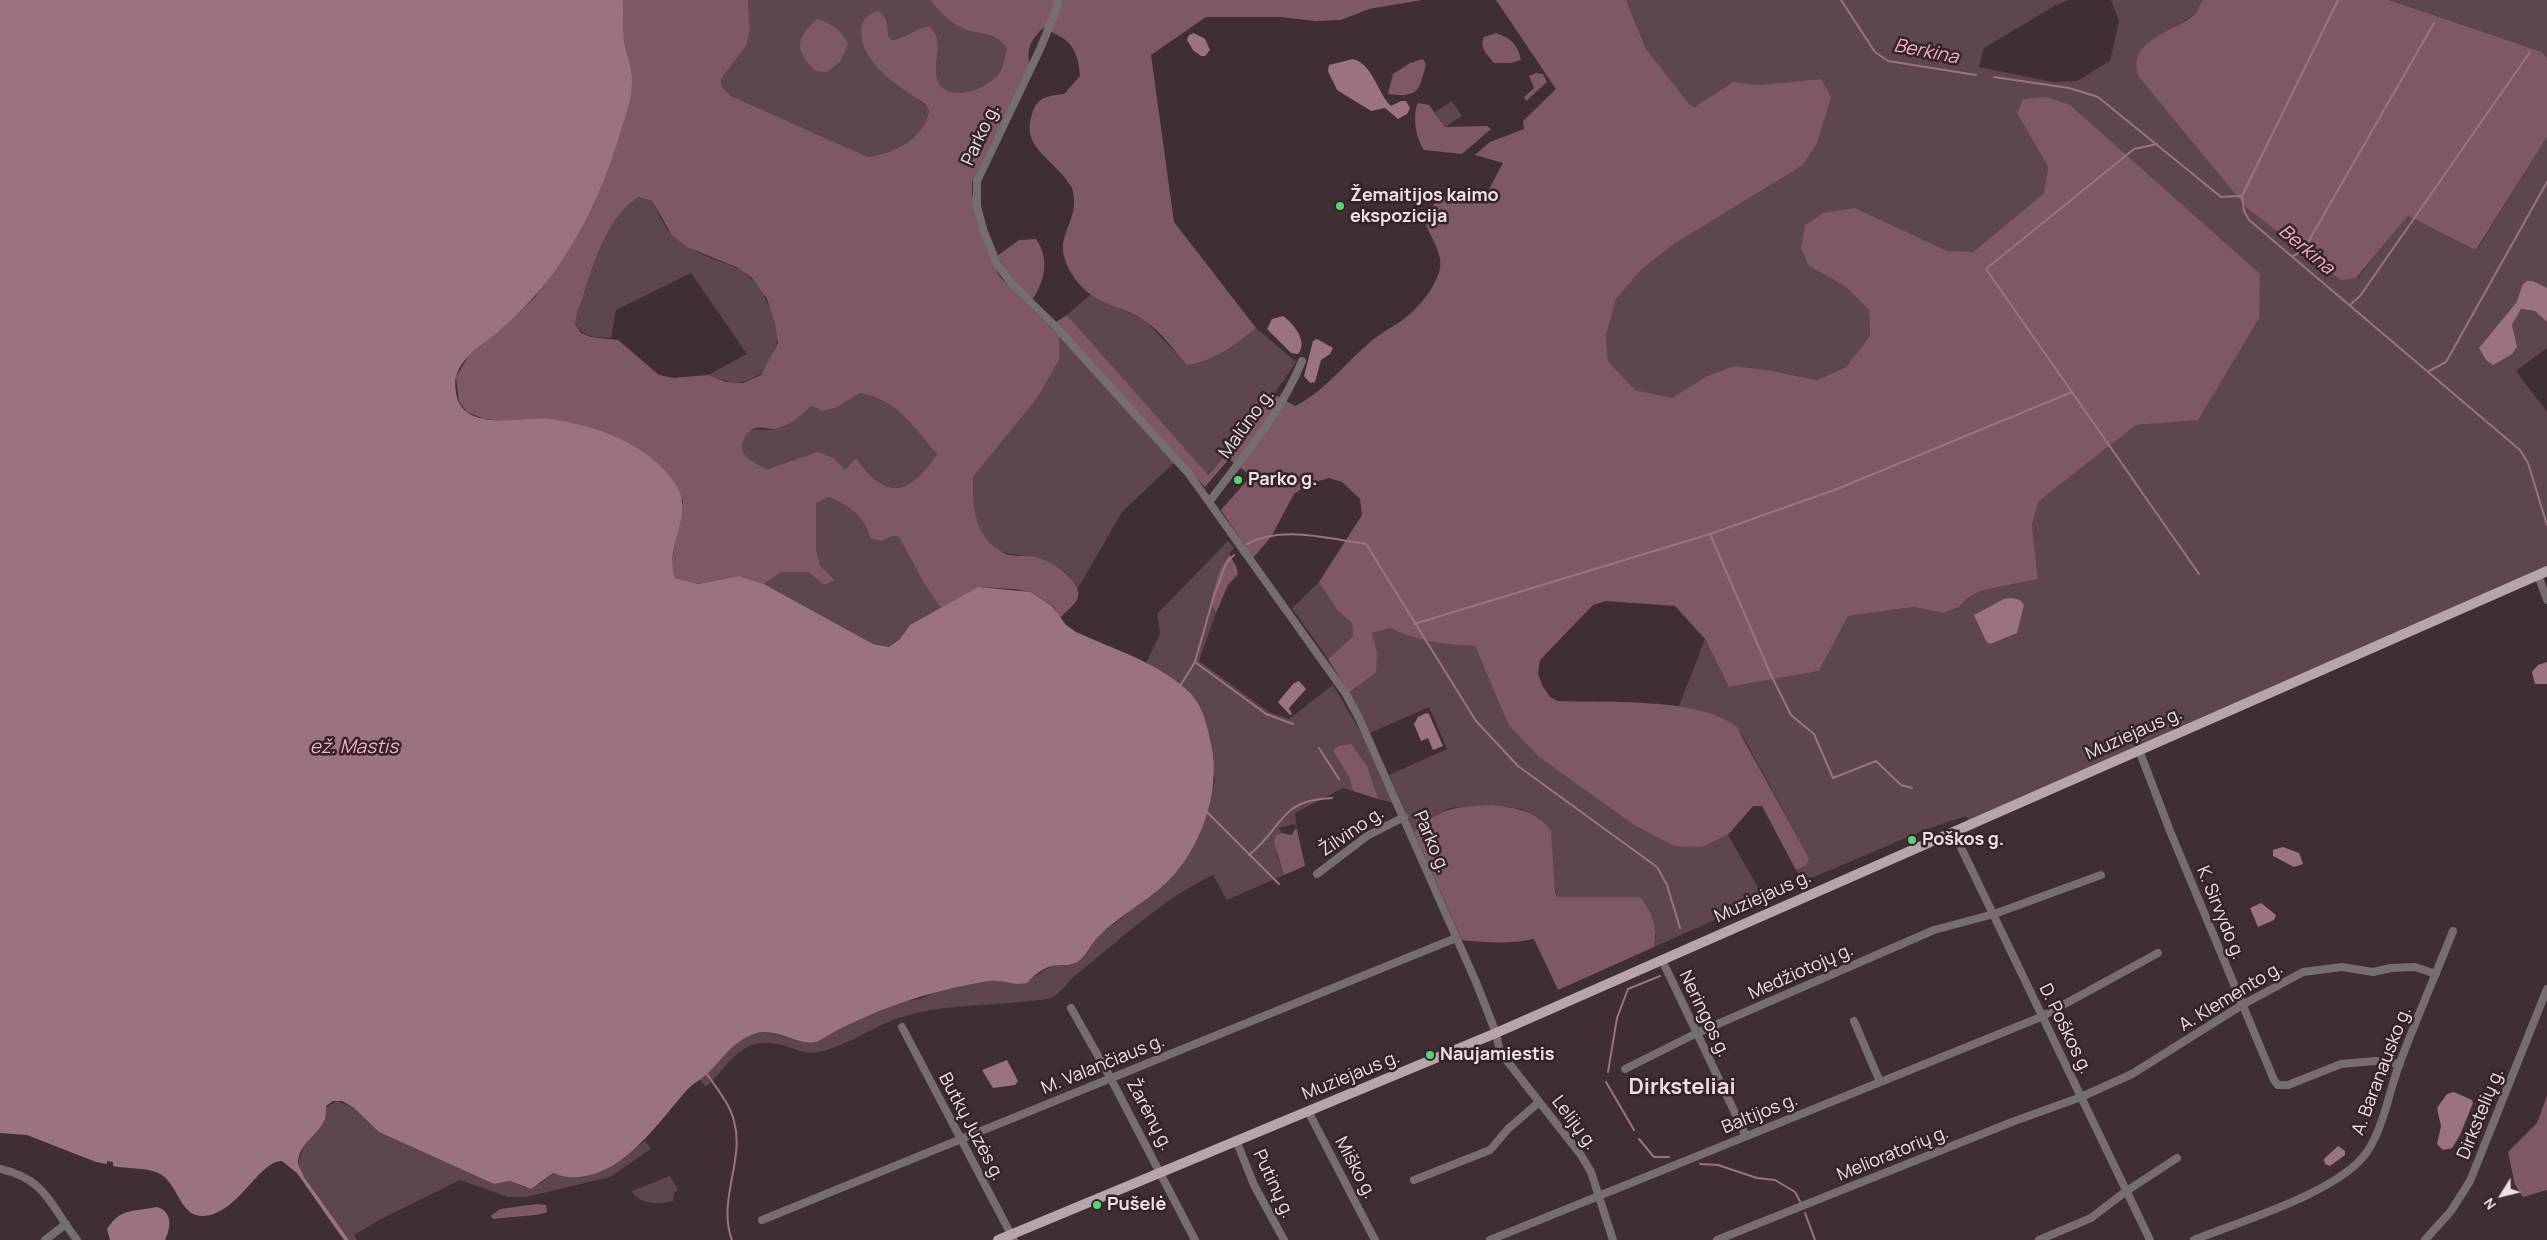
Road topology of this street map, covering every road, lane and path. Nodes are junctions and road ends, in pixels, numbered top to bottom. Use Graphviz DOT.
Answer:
graph roads {
  1 [pos="1058,0"];
  2 [pos="1302,361"];
  3 [pos="1210,501"];
  4 [pos="2542,573"];
  5 [pos="2547,600"];
  6 [pos="2139,750"];
  7 [pos="1404,817"];
  8 [pos="1954,831"];
  9 [pos="1317,874"];
  10 [pos="2101,875"];
  11 [pos="1994,914"];
  12 [pos="2453,931"];
  13 [pos="1456,938"];
  14 [pos="2158,953"];
  15 [pos="1662,960"];
  16 [pos="2436,974"];
  17 [pos="2547,989"];
  18 [pos="2242,1006"];
  19 [pos="1071,1008"];
  20 [pos="2041,1017"];
  21 [pos="1854,1021"];
  22 [pos="902,1027"];
  23 [pos="1496,1033"];
  24 [pos="1697,1034"];
  25 [pos="2400,1064"];
  26 [pos="1625,1069"];
  27 [pos="1110,1077"];
  28 [pos="1880,1082"];
  29 [pos="2081,1097"];
  30 [pos="1539,1102"];
  31 [pos="1308,1111"];
  32 [pos="1746,1136"];
  33 [pos="960,1139"];
  34 [pos="1236,1140"];
  35 [pos="2177,1158"];
  36 [pos="0,1169"];
  37 [pos="1161,1173"];
  38 [pos="1414,1180"];
  39 [pos="2126,1192"];
  40 [pos="1599,1197"];
  41 [pos="762,1220"];
  42 [pos="66,1224"];
  43 [pos="1013,1237"];
  44 [pos="45,1240"];
  45 [pos="77,1240"];
  46 [pos="998,1240"];
  47 [pos="1195,1240"];
  48 [pos="1284,1240"];
  49 [pos="1375,1240"];
  50 [pos="1490,1240"];
  51 [pos="1613,1240"];
  52 [pos="1717,1240"];
  53 [pos="2039,1240"];
  54 [pos="2150,1240"];
  55 [pos="2194,1240"];
  56 [pos="2425,1240"];
  1 -- 3 [label="street, Parko g."];
  2 -- 3 [label="street, Malūno g."];
  3 -- 7 [label="street, Parko g."];
  4 -- 5 [label="street"];
  4 -- 6 [label="main road, Muziejaus g."];
  6 -- 8 [label="main road, Muziejaus g."];
  6 -- 18 [label="street, K. Sirvydo g."];
  7 -- 9 [label="street, Žilvino g."];
  7 -- 13 [label="street, Parko g."];
  8 -- 11 [label="street, D. Poškos g."];
  8 -- 15 [label="main road, Muziejaus g."];
  10 -- 11 [label="street, Medžiotojų g."];
  11 -- 20 [label="street, D. Poškos g."];
  11 -- 24 [label="street, Medžiotojų g."];
  12 -- 16 [label="street, A. Baranausko g."];
  13 -- 23 [label="street, Parko g."];
  13 -- 27 [label="street, M. Valančiaus g."];
  14 -- 20 [label="street, Baltijos g."];
  15 -- 23 [label="main road, Muziejaus g."];
  15 -- 24 [label="street, Neringos g."];
  16 -- 18 [label="street, A. Klemento g."];
  16 -- 25 [label="street, A. Baranausko g."];
  17 -- 56 [label="street, Dirkstelių g."];
  18 -- 25 [label="street, K. Sirvydo g."];
  18 -- 29 [label="street, A. Klemento g."];
  19 -- 27 [label="street, Žarėnų g."];
  20 -- 28 [label="street, Baltijos g."];
  20 -- 29 [label="street, D. Poškos g."];
  21 -- 28 [label="street"];
  22 -- 33 [label="street, Butkų Juzės g."];
  23 -- 30 [label="street, Lelijų g."];
  23 -- 31 [label="main road, Muziejaus g."];
  24 -- 26 [label="street, Medžiotojų g."];
  24 -- 32 [label="street, Neringos g."];
  25 -- 55 [label="street, A. Baranausko g."];
  27 -- 33 [label="street, M. Valančiaus g."];
  27 -- 37 [label="street, Žarėnų g."];
  28 -- 32 [label="street, Baltijos g."];
  29 -- 39 [label="street, D. Poškos g."];
  29 -- 52 [label="street, Melioratorių g."];
  30 -- 38 [label="street"];
  30 -- 40 [label="street, Lelijų g."];
  31 -- 34 [label="main road, Muziejaus g."];
  31 -- 49 [label="street, Miško g."];
  32 -- 40 [label="street, Baltijos g."];
  33 -- 41 [label="street, M. Valančiaus g."];
  33 -- 43 [label="street, Butkų Juzės g."];
  34 -- 37 [label="main road, Muziejaus g."];
  34 -- 48 [label="street, Putinų g."];
  35 -- 39 [label="street"];
  36 -- 42 [label="street"];
  37 -- 43 [label="main road, Muziejaus g."];
  37 -- 47 [label="street, Žarėnų g."];
  39 -- 53 [label="street"];
  39 -- 54 [label="street, D. Poškos g."];
  40 -- 50 [label="street, Baltijos g."];
  40 -- 51 [label="street, Lelijų g."];
  42 -- 44 [label="street"];
  42 -- 45 [label="street"];
  43 -- 46 [label="main road, Muziejaus g."];
}
